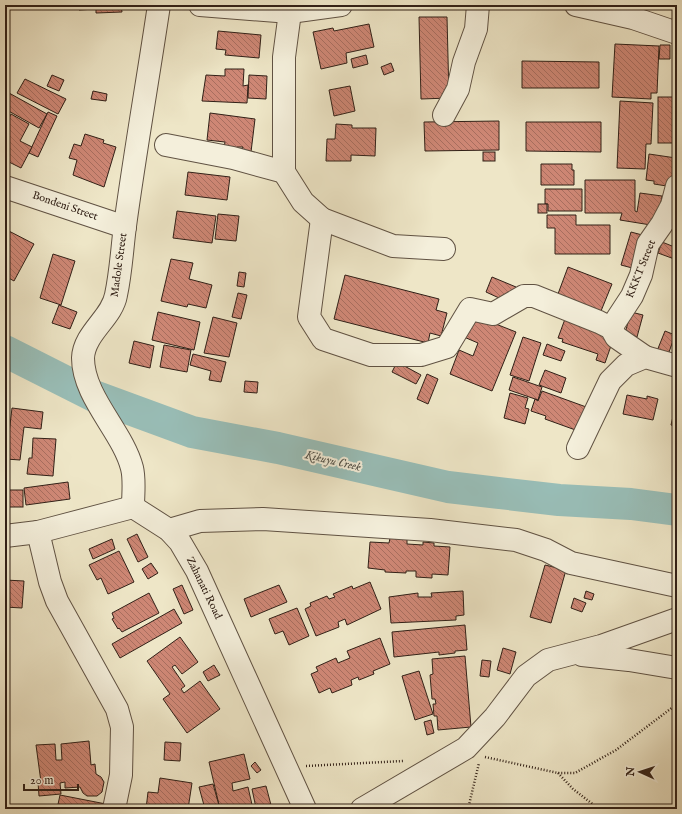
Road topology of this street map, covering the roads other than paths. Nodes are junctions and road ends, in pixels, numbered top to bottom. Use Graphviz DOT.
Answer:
graph roads {
  1 [pos="159,5"];
  2 [pos="200,5"];
  3 [pos="341,5"];
  4 [pos="478,5"];
  5 [pos="576,5"];
  6 [pos="290,12"];
  7 [pos="636,12"];
  8 [pos="677,33"];
  9 [pos="444,115"];
  10 [pos="141,124"];
  11 [pos="166,145"];
  12 [pos="135,157"];
  13 [pos="284,172"];
  14 [pos="677,186"];
  15 [pos="5,187"];
  16 [pos="322,219"];
  17 [pos="125,227"];
  18 [pos="670,227"];
  19 [pos="444,249"];
  20 [pos="611,328"];
  21 [pos="645,357"];
  22 [pos="677,366"];
  23 [pos="578,448"];
  24 [pos="133,507"];
  25 [pos="169,530"];
  26 [pos="38,532"];
  27 [pos="5,536"];
  28 [pos="677,586"];
  29 [pos="677,618"];
  30 [pos="565,655"];
  31 [pos="677,668"];
  32 [pos="114,809"];
  33 [pos="305,809"];
  34 [pos="362,809"];
  1 -- 10 [label="street, Madole Street"];
  2 -- 6 [label="street"];
  3 -- 6 [label="street"];
  4 -- 9 [label="street"];
  5 -- 7 [label="street"];
  6 -- 13 [label="street"];
  7 -- 8 [label="street"];
  10 -- 11 [label="street"];
  10 -- 12 [label="street, Madole Street"];
  11 -- 12 [label="street"];
  11 -- 13 [label="street"];
  12 -- 17 [label="street, Madole Street"];
  13 -- 16 [label="street"];
  14 -- 18 [label="street, KKKT Street"];
  15 -- 17 [label="street, Bondeni Street"];
  16 -- 19 [label="street"];
  16 -- 20 [label="street"];
  17 -- 24 [label="street, Madole Street"];
  18 -- 20 [label="street, KKKT Street"];
  20 -- 21 [label="street"];
  21 -- 22 [label="street"];
  21 -- 23 [label="street"];
  24 -- 25 [label="street, Zahanati Road"];
  24 -- 26 [label="street"];
  25 -- 28 [label="street"];
  25 -- 33 [label="street, Zahanati Road"];
  26 -- 27 [label="street"];
  26 -- 32 [label="street"];
  29 -- 30 [label="street"];
  30 -- 31 [label="street"];
  30 -- 34 [label="street"];
}
